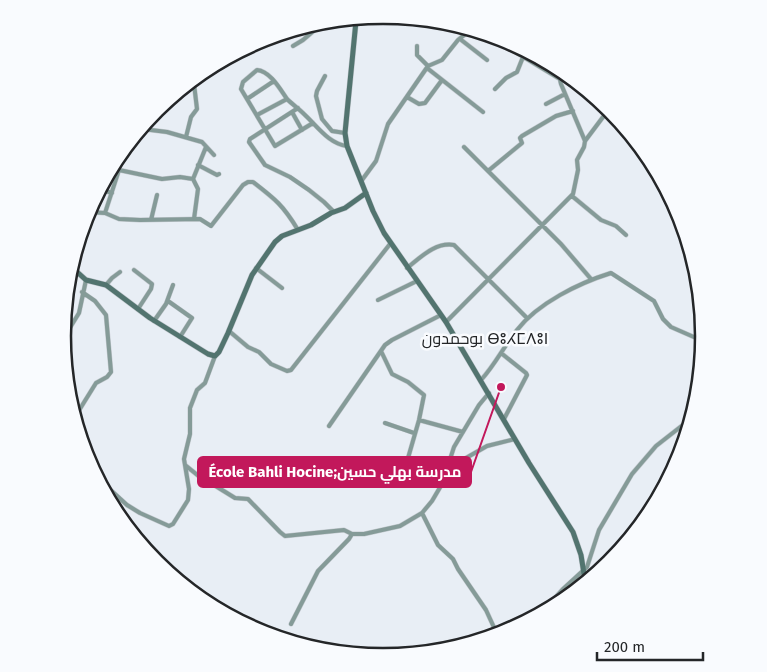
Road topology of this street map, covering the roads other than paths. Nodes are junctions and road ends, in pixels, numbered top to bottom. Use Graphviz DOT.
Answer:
graph roads {
  1 [pos="356,25"];
  2 [pos="312,32"];
  3 [pos="465,34"];
  4 [pos="460,39"];
  5 [pos="293,46"];
  6 [pos="417,46"];
  7 [pos="523,57"];
  8 [pos="487,60"];
  9 [pos="427,67"];
  10 [pos="544,68"];
  11 [pos="325,76"];
  12 [pos="560,78"];
  13 [pos="442,80"];
  14 [pos="274,81"];
  15 [pos="193,88"];
  16 [pos="495,89"];
  17 [pos="565,94"];
  18 [pos="406,97"];
  19 [pos="246,99"];
  20 [pos="287,99"];
  21 [pos="546,104"];
  22 [pos="298,108"];
  23 [pos="573,111"];
  24 [pos="292,112"];
  25 [pos="483,112"];
  26 [pos="256,115"];
  27 [pos="605,116"];
  28 [pos="313,123"];
  29 [pos="149,130"];
  30 [pos="265,130"];
  31 [pos="302,130"];
  32 [pos="345,133"];
  33 [pos="186,137"];
  34 [pos="585,140"];
  35 [pos="347,146"];
  36 [pos="206,147"];
  37 [pos="464,147"];
  38 [pos="214,155"];
  39 [pos="198,165"];
  40 [pos="121,168"];
  41 [pos="488,171"];
  42 [pos="118,173"];
  43 [pos="218,174"];
  44 [pos="193,179"];
  45 [pos="362,180"];
  46 [pos="107,191"];
  47 [pos="112,193"];
  48 [pos="366,193"];
  49 [pos="157,195"];
  50 [pos="572,196"];
  51 [pos="334,212"];
  52 [pos="97,213"];
  53 [pos="105,213"];
  54 [pos="194,219"];
  55 [pos="150,220"];
  56 [pos="543,225"];
  57 [pos="298,230"];
  58 [pos="626,235"];
  59 [pos="390,244"];
  60 [pos="256,268"];
  61 [pos="407,268"];
  62 [pos="134,270"];
  63 [pos="78,272"];
  64 [pos="120,272"];
  65 [pos="592,279"];
  66 [pos="86,280"];
  67 [pos="488,280"];
  68 [pos="417,281"];
  69 [pos="106,285"];
  70 [pos="173,285"];
  71 [pos="282,288"];
  72 [pos="82,292"];
  73 [pos="378,300"];
  74 [pos="168,301"];
  75 [pos="138,309"];
  76 [pos="441,315"];
  77 [pos="527,318"];
  78 [pos="154,321"];
  79 [pos="446,322"];
  80 [pos="72,325"];
  81 [pos="229,332"];
  82 [pos="180,337"];
  83 [pos="696,338"];
  84 [pos="381,352"];
  85 [pos="501,353"];
  86 [pos="215,356"];
  87 [pos="481,380"];
  88 [pos="489,393"];
  89 [pos="80,409"];
  90 [pos="504,419"];
  91 [pos="419,420"];
  92 [pos="385,423"];
  93 [pos="682,425"];
  94 [pos="329,426"];
  95 [pos="463,432"];
  96 [pos="414,433"];
  97 [pos="515,439"];
  98 [pos="185,465"];
  99 [pos="406,465"];
  100 [pos="452,477"];
  101 [pos="113,492"];
  102 [pos="422,513"];
  103 [pos="352,534"];
  104 [pos="583,572"];
  105 [pos="584,575"];
  106 [pos="556,596"];
  107 [pos="291,624"];
  108 [pos="495,627"];
  1 -- 32 [label="main road"];
  2 -- 5 [label="street"];
  3 -- 4 [label="street"];
  4 -- 8 [label="street"];
  4 -- 9 [label="street"];
  6 -- 9 [label="street"];
  7 -- 10 [label="street"];
  7 -- 16 [label="street"];
  9 -- 13 [label="street"];
  9 -- 18 [label="street"];
  11 -- 32 [label="street"];
  12 -- 17 [label="street"];
  13 -- 18 [label="street"];
  13 -- 25 [label="street"];
  14 -- 19 [label="street"];
  14 -- 19 [label="street"];
  14 -- 20 [label="street"];
  15 -- 33 [label="street"];
  17 -- 21 [label="street"];
  17 -- 23 [label="street"];
  18 -- 45 [label="street"];
  19 -- 26 [label="street"];
  20 -- 22 [label="street"];
  20 -- 26 [label="street"];
  22 -- 24 [label="street"];
  22 -- 28 [label="street"];
  23 -- 34 [label="street"];
  23 -- 41 [label="street"];
  24 -- 30 [label="street"];
  24 -- 31 [label="street"];
  26 -- 30 [label="street"];
  27 -- 34 [label="street"];
  28 -- 31 [label="street"];
  28 -- 35 [label="street"];
  29 -- 33 [label="street"];
  30 -- 31 [label="street"];
  30 -- 51 [label="street"];
  32 -- 35 [label="main road"];
  33 -- 36 [label="street"];
  34 -- 50 [label="street"];
  35 -- 45 [label="main road"];
  36 -- 38 [label="street"];
  36 -- 39 [label="street"];
  37 -- 41 [label="street"];
  39 -- 43 [label="street"];
  39 -- 44 [label="street"];
  40 -- 44 [label="street"];
  41 -- 56 [label="street"];
  42 -- 47 [label="street"];
  44 -- 54 [label="street"];
  45 -- 48 [label="main road"];
  46 -- 47 [label="street"];
  47 -- 53 [label="street"];
  48 -- 51 [label="main road"];
  48 -- 59 [label="main road"];
  49 -- 55 [label="street"];
  50 -- 56 [label="street"];
  50 -- 58 [label="street"];
  51 -- 57 [label="main road"];
  52 -- 53 [label="street"];
  53 -- 55 [label="street"];
  54 -- 55 [label="street"];
  54 -- 57 [label="street"];
  56 -- 65 [label="street"];
  56 -- 67 [label="street"];
  57 -- 60 [label="main road"];
  59 -- 61 [label="main road"];
  59 -- 81 [label="street"];
  60 -- 71 [label="street"];
  60 -- 81 [label="main road"];
  61 -- 67 [label="street"];
  61 -- 68 [label="main road"];
  62 -- 75 [label="street"];
  63 -- 66 [label="main road"];
  64 -- 69 [label="street"];
  65 -- 77 [label="street"];
  65 -- 83 [label="street"];
  66 -- 69 [label="main road"];
  66 -- 72 [label="street"];
  67 -- 77 [label="street"];
  67 -- 79 [label="street"];
  68 -- 73 [label="street"];
  68 -- 76 [label="main road"];
  69 -- 75 [label="main road"];
  70 -- 74 [label="street"];
  72 -- 80 [label="street"];
  72 -- 89 [label="street"];
  74 -- 78 [label="street"];
  74 -- 82 [label="street"];
  75 -- 78 [label="main road"];
  76 -- 79 [label="main road"];
  76 -- 84 [label="street"];
  77 -- 85 [label="street"];
  78 -- 82 [label="main road"];
  79 -- 87 [label="main road"];
  81 -- 86 [label="main road"];
  82 -- 86 [label="main road"];
  84 -- 91 [label="street"];
  84 -- 94 [label="street"];
  85 -- 87 [label="street"];
  85 -- 90 [label="street"];
  86 -- 98 [label="street"];
  87 -- 88 [label="main road"];
  88 -- 90 [label="main road"];
  88 -- 95 [label="street"];
  90 -- 97 [label="main road"];
  91 -- 95 [label="street"];
  91 -- 96 [label="street"];
  92 -- 96 [label="street"];
  93 -- 104 [label="street"];
  95 -- 102 [label="street"];
  96 -- 99 [label="street"];
  97 -- 100 [label="street"];
  97 -- 104 [label="main road"];
  98 -- 101 [label="street"];
  98 -- 103 [label="street"];
  102 -- 103 [label="street"];
  102 -- 108 [label="street"];
  103 -- 107 [label="street"];
  104 -- 105 [label="main road"];
  104 -- 106 [label="street"];
}
